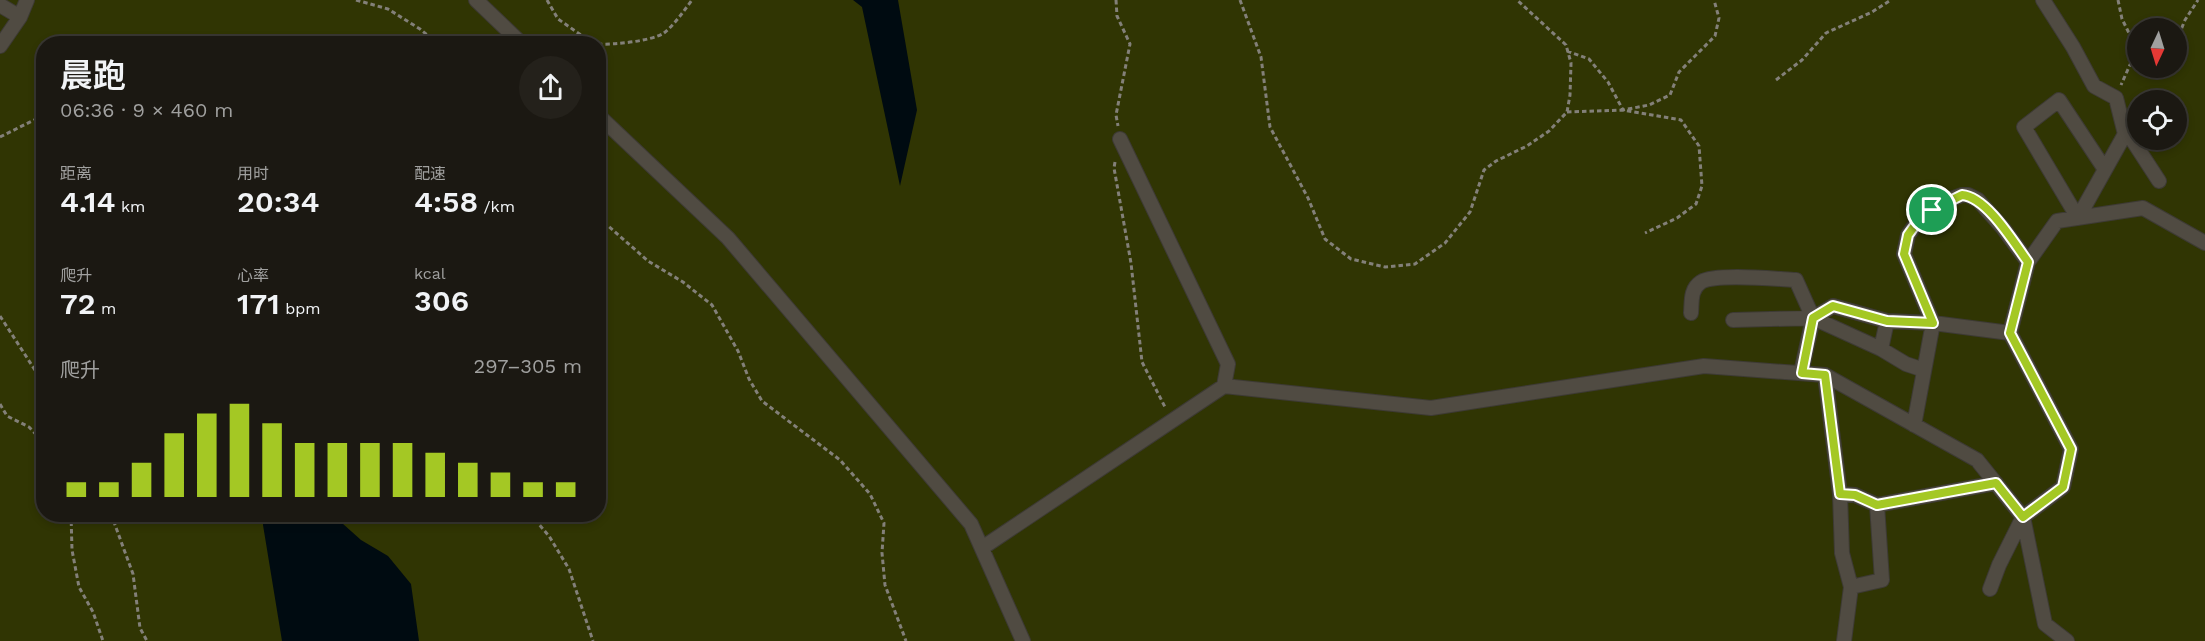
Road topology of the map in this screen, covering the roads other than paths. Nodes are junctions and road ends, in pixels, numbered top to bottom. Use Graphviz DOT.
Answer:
graph roads {
  1 [pos="27,0"];
  2 [pos="476,0"];
  3 [pos="2043,0"];
  4 [pos="0,5"];
  5 [pos="20,17"];
  6 [pos="514,36"];
  7 [pos="0,46"];
  8 [pos="606,124"];
  9 [pos="2125,134"];
  10 [pos="1120,139"];
  11 [pos="2104,168"];
  12 [pos="2159,181"];
  13 [pos="2078,218"];
  14 [pos="2205,243"];
  15 [pos="2028,262"];
  16 [pos="1691,313"];
  17 [pos="1813,318"];
  18 [pos="1733,320"];
  19 [pos="1887,321"];
  20 [pos="1933,323"];
  21 [pos="2010,333"];
  22 [pos="1881,349"];
  23 [pos="1924,370"];
  24 [pos="1802,373"];
  25 [pos="1825,375"];
  26 [pos="1224,386"];
  27 [pos="1914,425"];
  28 [pos="1996,483"];
  29 [pos="1840,494"];
  30 [pos="1877,505"];
  31 [pos="2023,517"];
  32 [pos="982,548"];
  33 [pos="1851,587"];
  34 [pos="1990,589"];
  35 [pos="1023,641"];
  36 [pos="1844,641"];
  37 [pos="2067,641"];
  1 -- 5 [label="street"];
  2 -- 6 [label="street"];
  3 -- 9 [label="street"];
  4 -- 5 [label="street"];
  5 -- 7 [label="street"];
  8 -- 32 [label="street"];
  9 -- 11 [label="street"];
  9 -- 12 [label="street"];
  10 -- 26 [label="street"];
  11 -- 13 [label="street"];
  11 -- 13 [label="street"];
  13 -- 14 [label="street"];
  13 -- 15 [label="street"];
  15 -- 20 [label="street"];
  15 -- 21 [label="street"];
  16 -- 17 [label="street"];
  17 -- 18 [label="street"];
  17 -- 19 [label="street"];
  17 -- 22 [label="street"];
  17 -- 24 [label="street"];
  19 -- 20 [label="street"];
  19 -- 22 [label="street"];
  20 -- 21 [label="street"];
  20 -- 23 [label="street"];
  21 -- 31 [label="street"];
  22 -- 23 [label="street"];
  23 -- 27 [label="street"];
  24 -- 25 [label="street"];
  24 -- 26 [label="street"];
  25 -- 27 [label="street"];
  25 -- 29 [label="street"];
  26 -- 32 [label="street"];
  27 -- 28 [label="street"];
  28 -- 30 [label="street"];
  28 -- 31 [label="street"];
  29 -- 30 [label="street"];
  29 -- 33 [label="street"];
  30 -- 33 [label="street"];
  31 -- 34 [label="street"];
  31 -- 37 [label="street"];
  32 -- 35 [label="street"];
  33 -- 36 [label="street"];
}
